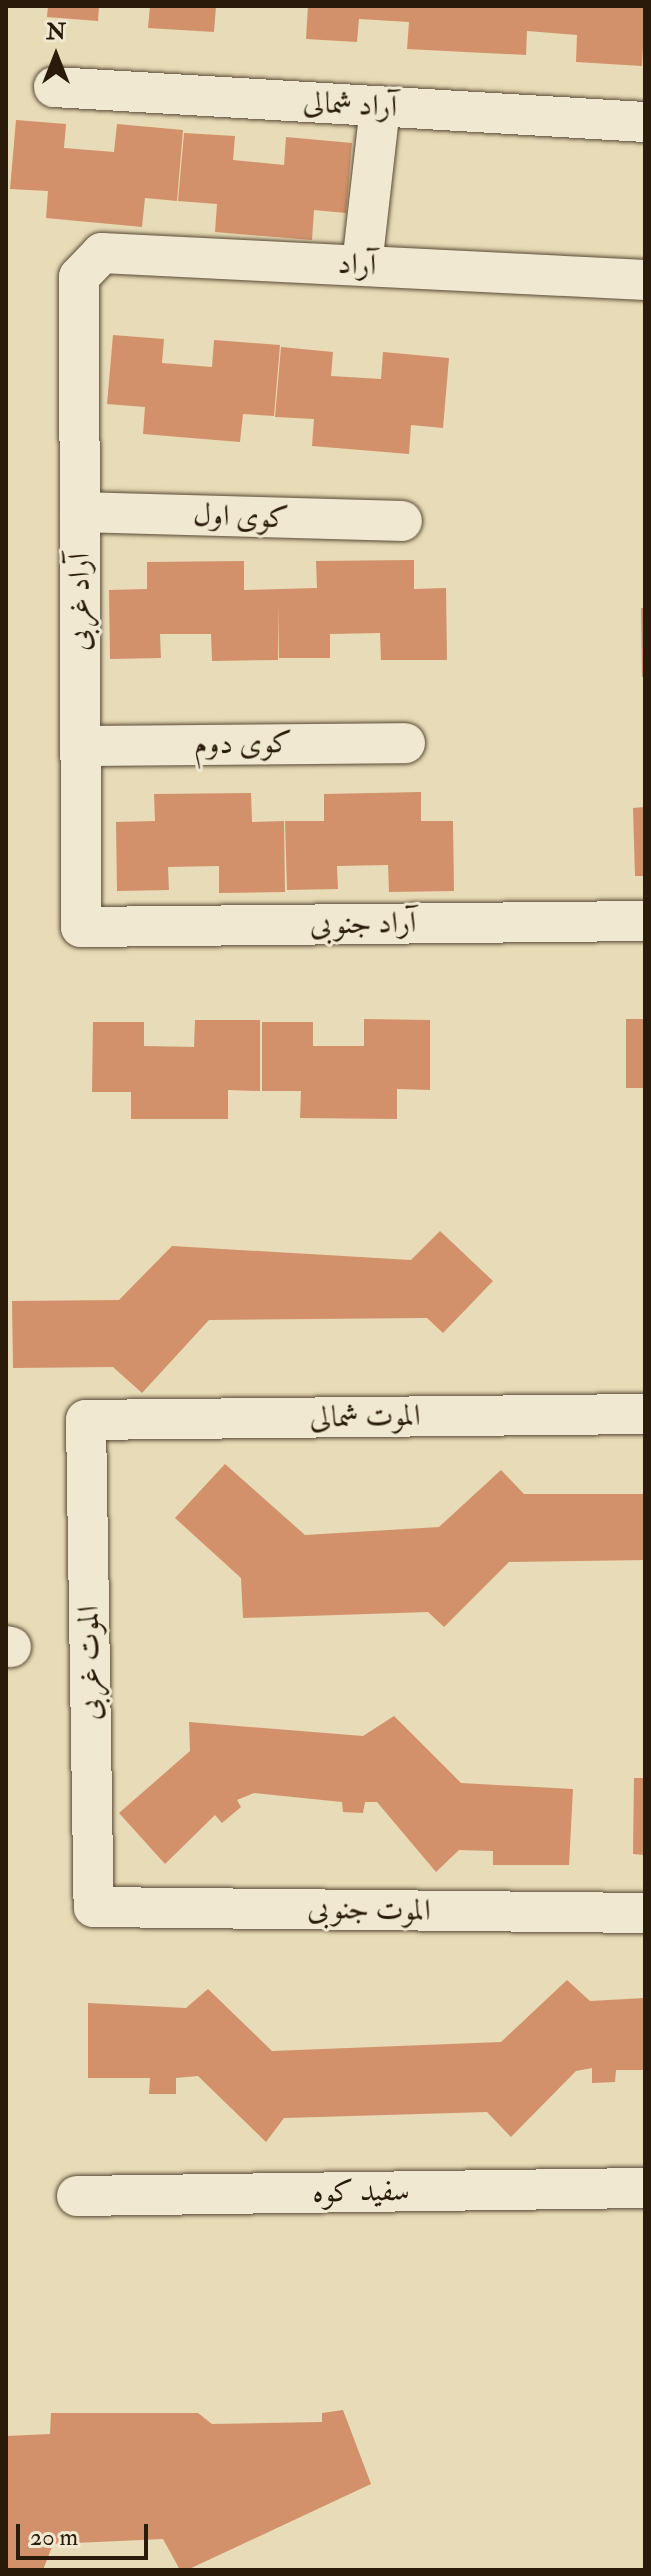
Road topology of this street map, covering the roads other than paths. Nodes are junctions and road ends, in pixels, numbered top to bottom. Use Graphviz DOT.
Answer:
graph roads {
  1 [pos="54,87"];
  2 [pos="380,106"];
  3 [pos="645,122"];
  4 [pos="362,265"];
  5 [pos="79,277"];
  6 [pos="645,280"];
  7 [pos="80,512"];
  8 [pos="402,521"];
  9 [pos="405,743"];
  10 [pos="81,746"];
  11 [pos="645,921"];
  12 [pos="81,927"];
  13 [pos="645,1414"];
  14 [pos="86,1420"];
  15 [pos="94,1907"];
  16 [pos="645,1913"];
  17 [pos="645,2188"];
  18 [pos="77,2196"];
  1 -- 2 [label="street, آراد شمالی"];
  2 -- 3 [label="street, آراد شمالی"];
  2 -- 4 [label="street"];
  4 -- 5 [label="street, آراد"];
  4 -- 6 [label="street, آراد"];
  5 -- 7 [label="street, آراد غربی"];
  7 -- 8 [label="street, کوی اول"];
  7 -- 10 [label="street, آراد غربی"];
  9 -- 10 [label="street, کوی دوم"];
  10 -- 12 [label="street, آراد غربی"];
  11 -- 12 [label="street, آراد جنوبی"];
  13 -- 14 [label="street, الموت شمالی"];
  14 -- 15 [label="street, الموت غربی"];
  15 -- 16 [label="street, الموت جنوبی"];
  17 -- 18 [label="street, سفید کوه"];
}
